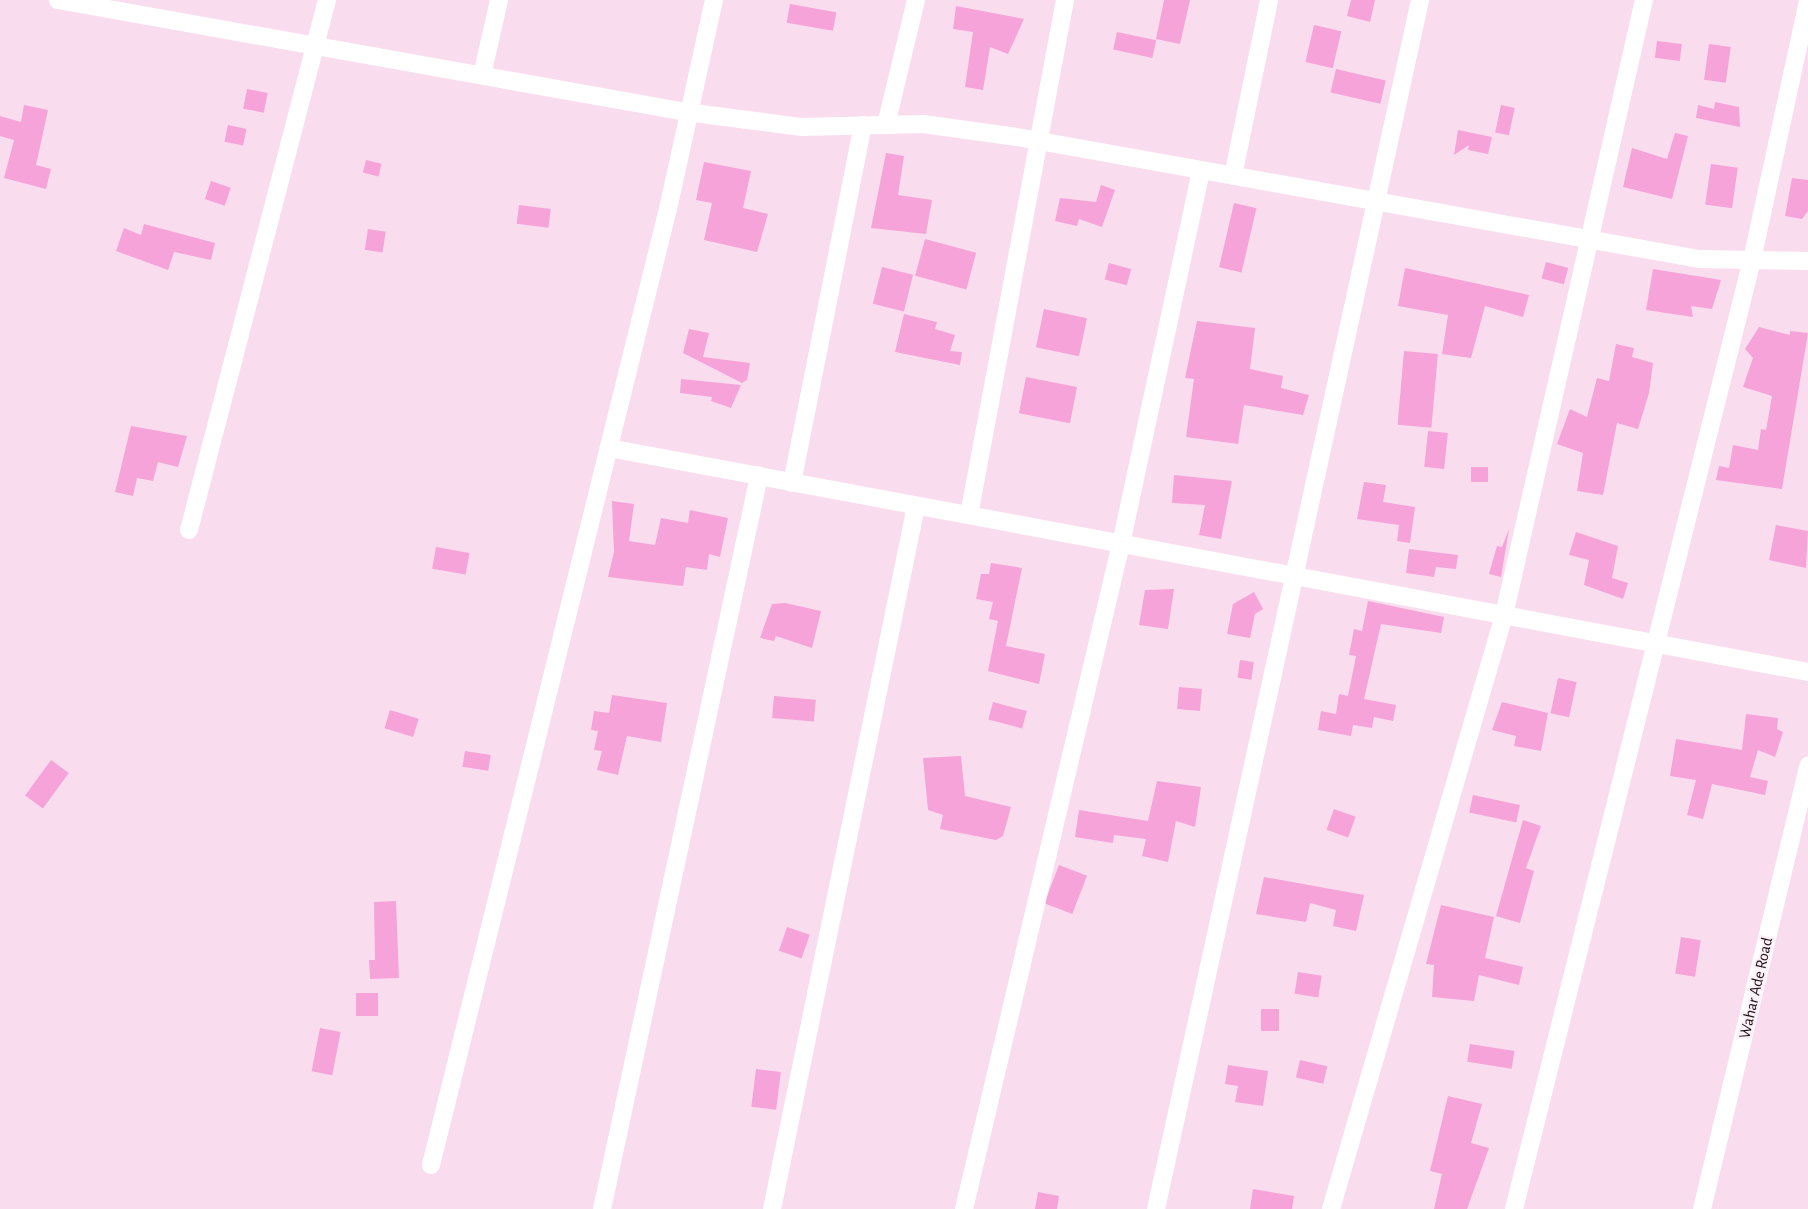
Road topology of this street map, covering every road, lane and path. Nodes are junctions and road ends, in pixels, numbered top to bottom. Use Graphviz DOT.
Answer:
graph roads {
  1 [pos="58,0"];
  2 [pos="327,0"];
  3 [pos="499,0"];
  4 [pos="714,0"];
  5 [pos="916,0"];
  6 [pos="1065,0"];
  7 [pos="1269,0"];
  8 [pos="1420,0"];
  9 [pos="1644,0"];
  10 [pos="1808,0"];
  11 [pos="314,43"];
  12 [pos="482,75"];
  13 [pos="686,112"];
  14 [pos="863,125"];
  15 [pos="886,125"];
  16 [pos="1037,140"];
  17 [pos="1201,170"];
  18 [pos="1233,176"];
  19 [pos="1379,202"];
  20 [pos="1591,240"];
  21 [pos="1752,260"];
  22 [pos="1808,261"];
  23 [pos="609,448"];
  24 [pos="759,476"];
  25 [pos="792,483"];
  26 [pos="916,506"];
  27 [pos="969,515"];
  28 [pos="189,530"];
  29 [pos="1121,544"];
  30 [pos="1296,576"];
  31 [pos="1504,615"];
  32 [pos="1656,643"];
  33 [pos="1808,672"];
  34 [pos="1808,766"];
  35 [pos="431,1165"];
  36 [pos="602,1209"];
  37 [pos="772,1209"];
  38 [pos="964,1209"];
  39 [pos="1156,1209"];
  40 [pos="1331,1209"];
  41 [pos="1514,1209"];
  42 [pos="1702,1209"];
  1 -- 11 [label="street"];
  2 -- 11 [label="street"];
  3 -- 12 [label="street"];
  4 -- 13 [label="street"];
  5 -- 15 [label="street"];
  6 -- 16 [label="street"];
  7 -- 18 [label="street"];
  8 -- 19 [label="street"];
  9 -- 20 [label="street"];
  10 -- 21 [label="street"];
  11 -- 12 [label="street"];
  11 -- 28 [label="street"];
  12 -- 13 [label="street"];
  13 -- 14 [label="street"];
  13 -- 23 [label="street"];
  14 -- 15 [label="street"];
  14 -- 25 [label="street"];
  15 -- 16 [label="street"];
  16 -- 17 [label="street"];
  16 -- 27 [label="street"];
  17 -- 18 [label="street"];
  17 -- 29 [label="street"];
  18 -- 19 [label="street"];
  19 -- 20 [label="street"];
  19 -- 30 [label="street"];
  20 -- 21 [label="street"];
  20 -- 31 [label="street"];
  21 -- 22 [label="street"];
  21 -- 32 [label="street"];
  23 -- 24 [label="street"];
  23 -- 35 [label="street"];
  24 -- 25 [label="street"];
  24 -- 36 [label="street"];
  25 -- 26 [label="street"];
  26 -- 27 [label="street"];
  26 -- 37 [label="street"];
  27 -- 29 [label="street"];
  29 -- 30 [label="street"];
  29 -- 38 [label="street"];
  30 -- 31 [label="street"];
  30 -- 39 [label="street"];
  31 -- 32 [label="street"];
  31 -- 40 [label="street"];
  32 -- 33 [label="street"];
  32 -- 41 [label="street"];
  34 -- 42 [label="street, Wahar Ade Road"];
}
